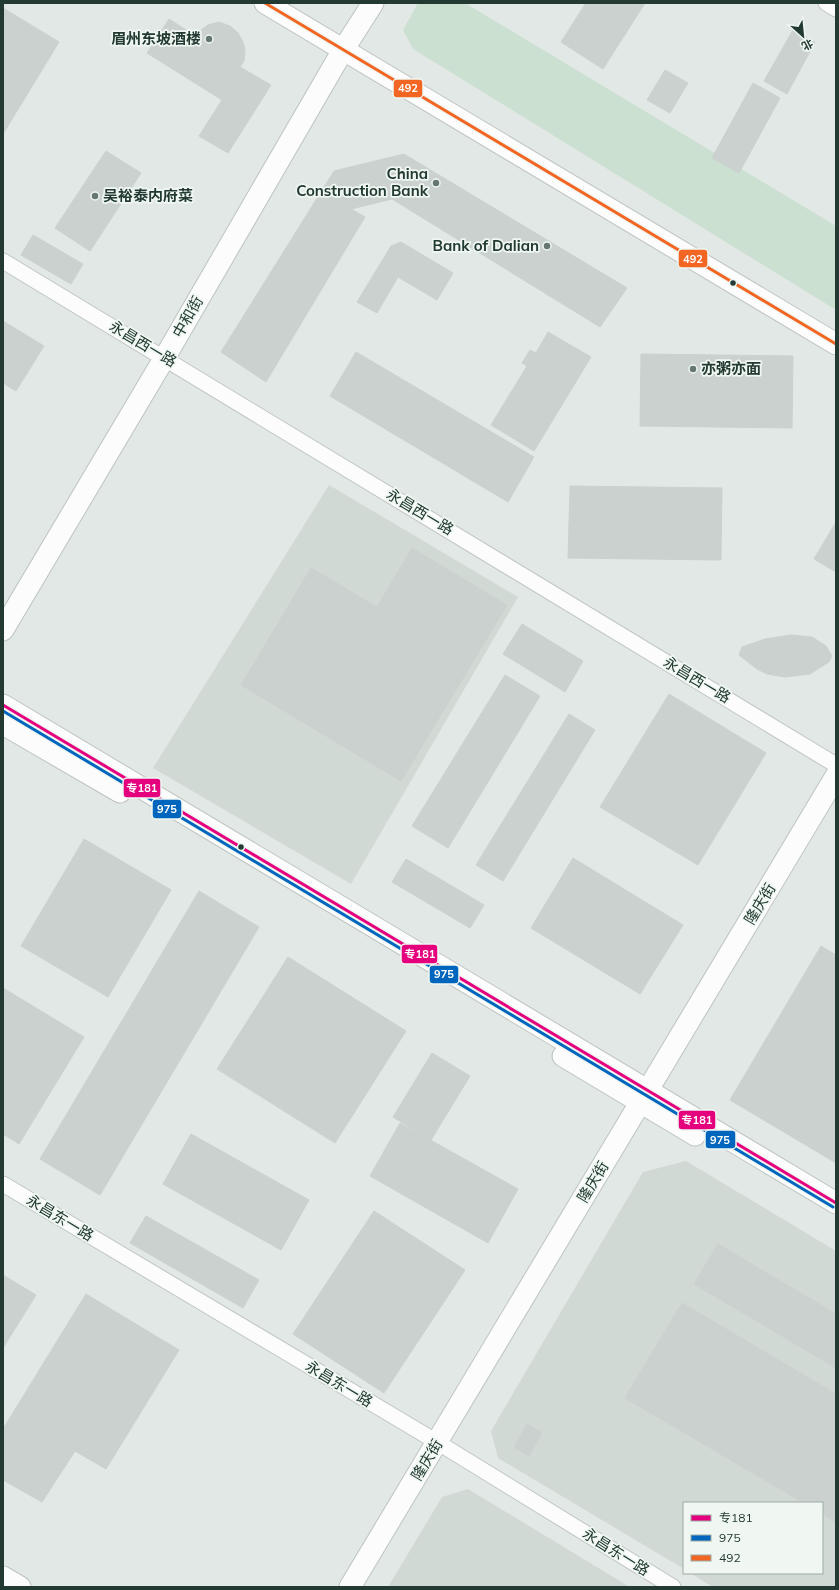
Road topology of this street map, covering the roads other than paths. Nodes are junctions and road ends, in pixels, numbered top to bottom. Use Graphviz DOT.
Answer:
graph roads {
  1 [pos="265,3"];
  2 [pos="372,3"];
  3 [pos="826,3"];
  4 [pos="836,9"];
  5 [pos="343,50"];
  6 [pos="3,261"];
  7 [pos="836,344"];
  8 [pos="165,358"];
  9 [pos="3,630"];
  10 [pos="3,705"];
  11 [pos="3,724"];
  12 [pos="836,765"];
  13 [pos="836,776"];
  14 [pos="644,1096"];
  15 [pos="3,1184"];
  16 [pos="836,1203"];
  17 [pos="836,1219"];
  18 [pos="437,1442"];
  19 [pos="3,1577"];
  20 [pos="20,1587"];
  21 [pos="350,1587"];
  22 [pos="673,1587"];
  1 -- 5 [label="street"];
  2 -- 5 [label="street, 中和街"];
  3 -- 4 [label="street"];
  5 -- 7 [label="street"];
  5 -- 8 [label="street, 中和街"];
  6 -- 8 [label="street, 永昌西一路"];
  8 -- 9 [label="street, 中和街"];
  8 -- 12 [label="street, 永昌西一路"];
  10 -- 14 [label="street"];
  11 -- 14 [label="street"];
  13 -- 14 [label="street, 隆庆街"];
  14 -- 16 [label="street"];
  14 -- 17 [label="street"];
  14 -- 18 [label="street, 隆庆街"];
  15 -- 18 [label="street, 永昌东一路"];
  18 -- 21 [label="street, 隆庆街"];
  18 -- 22 [label="street, 永昌东一路"];
  19 -- 20 [label="street"];
}
